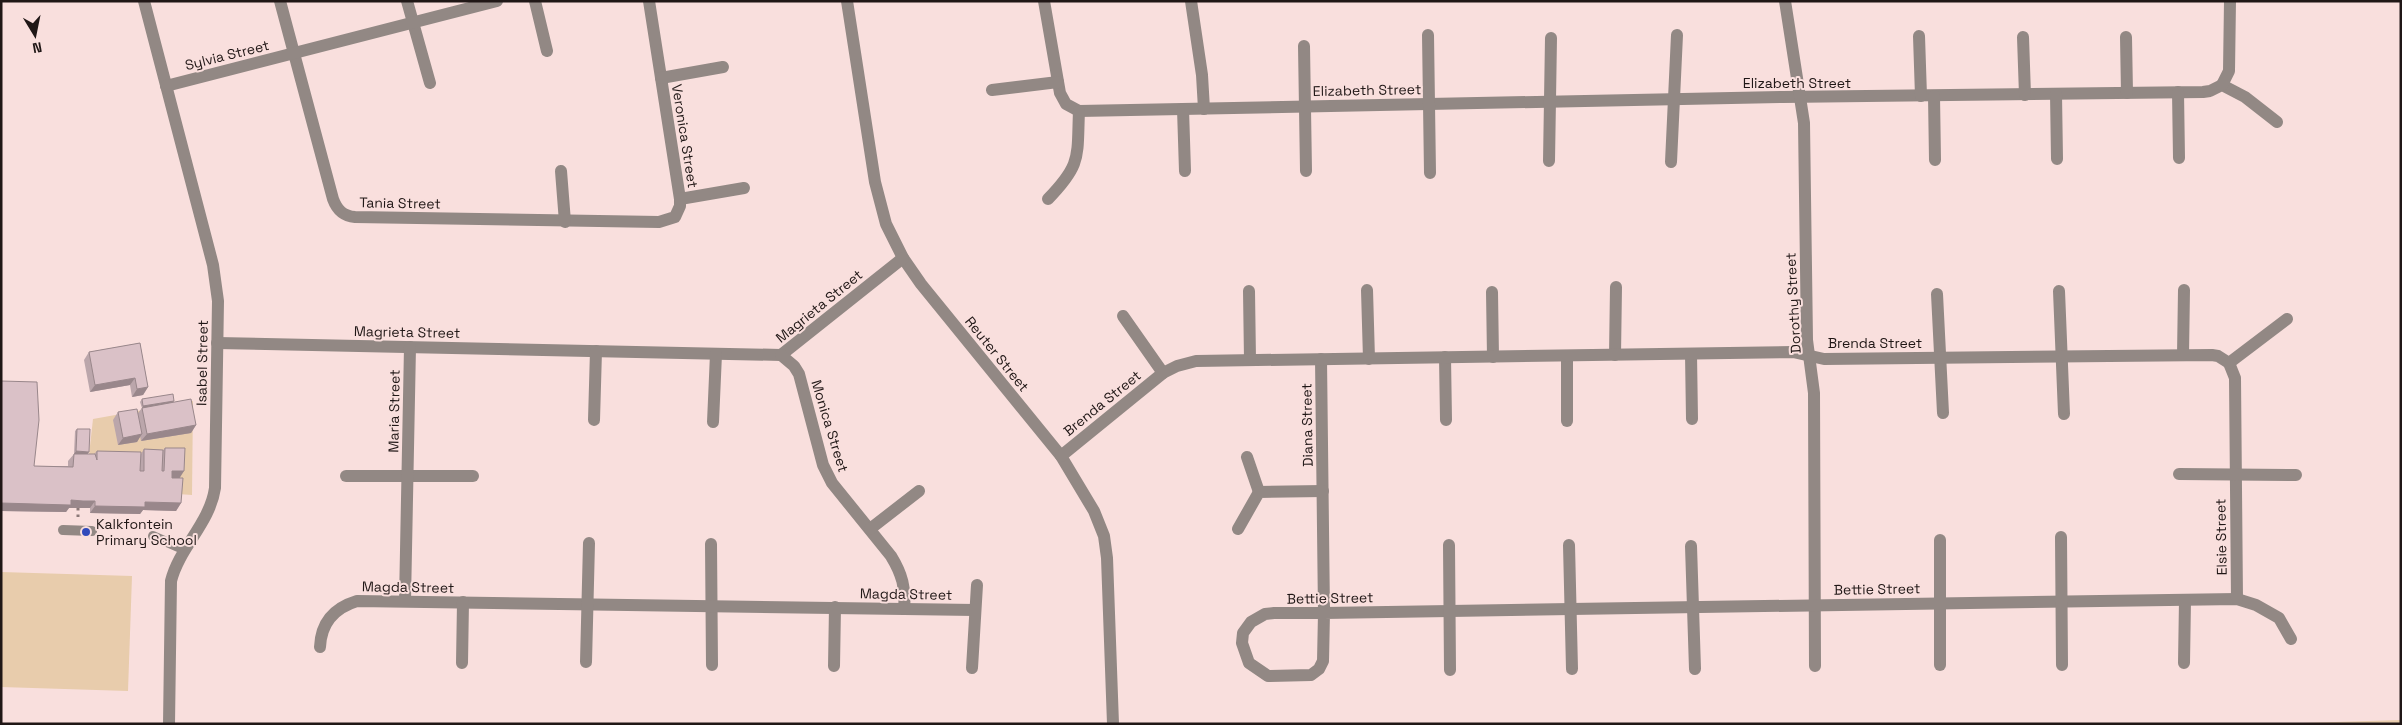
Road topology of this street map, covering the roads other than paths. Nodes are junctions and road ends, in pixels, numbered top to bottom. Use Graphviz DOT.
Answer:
graph roads {
  1 [pos="144,1"];
  2 [pos="280,1"];
  3 [pos="407,1"];
  4 [pos="497,1"];
  5 [pos="535,1"];
  6 [pos="649,1"];
  7 [pos="847,1"];
  8 [pos="1044,1"];
  9 [pos="1191,1"];
  10 [pos="1785,1"];
  11 [pos="2230,1"];
  12 [pos="413,23"];
  13 [pos="1428,35"];
  14 [pos="1677,35"];
  15 [pos="1919,36"];
  16 [pos="2023,37"];
  17 [pos="2126,37"];
  18 [pos="1551,38"];
  19 [pos="1304,46"];
  20 [pos="546,51"];
  21 [pos="295,53"];
  22 [pos="723,68"];
  23 [pos="661,78"];
  24 [pos="1058,82"];
  25 [pos="430,83"];
  26 [pos="2222,85"];
  27 [pos="166,86"];
  28 [pos="992,90"];
  29 [pos="2178,92"];
  30 [pos="2127,93"];
  31 [pos="2056,94"];
  32 [pos="2025,95"];
  33 [pos="1921,96"];
  34 [pos="1934,96"];
  35 [pos="1800,97"];
  36 [pos="1673,99"];
  37 [pos="1550,102"];
  38 [pos="1429,104"];
  39 [pos="1305,106"];
  40 [pos="1183,109"];
  41 [pos="1204,109"];
  42 [pos="1079,111"];
  43 [pos="2277,122"];
  44 [pos="2179,158"];
  45 [pos="2057,159"];
  46 [pos="1935,160"];
  47 [pos="1549,161"];
  48 [pos="1671,162"];
  49 [pos="561,171"];
  50 [pos="1185,171"];
  51 [pos="1306,171"];
  52 [pos="1430,173"];
  53 [pos="744,188"];
  54 [pos="680,199"];
  55 [pos="1048,199"];
  56 [pos="565,222"];
  57 [pos="903,258"];
  58 [pos="1616,287"];
  59 [pos="1367,290"];
  60 [pos="2184,290"];
  61 [pos="1249,291"];
  62 [pos="2059,291"];
  63 [pos="1492,292"];
  64 [pos="1937,294"];
  65 [pos="1123,316"];
  66 [pos="2287,319"];
  67 [pos="217,343"];
  68 [pos="410,347"];
  69 [pos="596,351"];
  70 [pos="716,354"];
  71 [pos="1691,354"];
  72 [pos="781,355"];
  73 [pos="1615,355"];
  74 [pos="2183,355"];
  75 [pos="1567,356"];
  76 [pos="1810,356"];
  77 [pos="2062,356"];
  78 [pos="1445,357"];
  79 [pos="1493,357"];
  80 [pos="1940,358"];
  81 [pos="1321,359"];
  82 [pos="1369,359"];
  83 [pos="1250,360"];
  84 [pos="2229,363"];
  85 [pos="1163,373"];
  86 [pos="1943,413"];
  87 [pos="2064,414"];
  88 [pos="1692,419"];
  89 [pos="594,420"];
  90 [pos="1446,420"];
  91 [pos="1567,421"];
  92 [pos="713,422"];
  93 [pos="1060,456"];
  94 [pos="1247,457"];
  95 [pos="2179,474"];
  96 [pos="2236,475"];
  97 [pos="2296,475"];
  98 [pos="346,476"];
  99 [pos="408,476"];
  100 [pos="473,476"];
  101 [pos="919,491"];
  102 [pos="1323,491"];
  103 [pos="1259,492"];
  104 [pos="870,529"];
  105 [pos="1238,529"];
  106 [pos="63,530"];
  107 [pos="92,531"];
  108 [pos="153,536"];
  109 [pos="2061,537"];
  110 [pos="1940,540"];
  111 [pos="589,543"];
  112 [pos="710,544"];
  113 [pos="1449,545"];
  114 [pos="1569,545"];
  115 [pos="1691,546"];
  116 [pos="186,550"];
  117 [pos="977,585"];
  118 [pos="2237,599"];
  119 [pos="2185,600"];
  120 [pos="405,601"];
  121 [pos="2062,601"];
  122 [pos="463,602"];
  123 [pos="1940,603"];
  124 [pos="588,604"];
  125 [pos="1815,605"];
  126 [pos="711,606"];
  127 [pos="835,607"];
  128 [pos="1693,607"];
  129 [pos="904,608"];
  130 [pos="1571,609"];
  131 [pos="975,610"];
  132 [pos="1450,611"];
  133 [pos="1324,613"];
  134 [pos="2291,639"];
  135 [pos="320,647"];
  136 [pos="586,662"];
  137 [pos="462,663"];
  138 [pos="2184,663"];
  139 [pos="712,665"];
  140 [pos="1940,665"];
  141 [pos="2062,665"];
  142 [pos="834,666"];
  143 [pos="1816,666"];
  144 [pos="972,668"];
  145 [pos="1572,669"];
  146 [pos="1695,669"];
  147 [pos="1450,670"];
  148 [pos="169,724"];
  149 [pos="1113,724"];
  1 -- 27 [label="street, Isabel Street"];
  2 -- 21 [label="street"];
  3 -- 12 [label="street"];
  4 -- 12 [label="street, Sylvia Street"];
  5 -- 20 [label="street"];
  6 -- 23 [label="street, Veronica Street"];
  7 -- 57 [label="street, Reuter Street"];
  8 -- 24 [label="street"];
  9 -- 41 [label="street"];
  10 -- 35 [label="street, Dorothy Street"];
  11 -- 26 [label="street"];
  12 -- 21 [label="street, Sylvia Street"];
  12 -- 25 [label="street"];
  13 -- 38 [label="street, Elizabeth Street"];
  14 -- 36 [label="street"];
  15 -- 33 [label="street"];
  16 -- 32 [label="street"];
  17 -- 30 [label="street"];
  18 -- 37 [label="street"];
  19 -- 39 [label="street, Elizabeth Street"];
  21 -- 27 [label="street, Sylvia Street"];
  21 -- 56 [label="street, Tania Street"];
  22 -- 23 [label="street, Veronica Street"];
  23 -- 54 [label="street, Veronica Street"];
  24 -- 28 [label="street"];
  24 -- 42 [label="street"];
  26 -- 29 [label="street, Elizabeth Street"];
  26 -- 43 [label="street"];
  27 -- 67 [label="street, Isabel Street"];
  29 -- 30 [label="street, Elizabeth Street"];
  29 -- 44 [label="street"];
  30 -- 31 [label="street, Elizabeth Street"];
  31 -- 32 [label="street, Elizabeth Street"];
  31 -- 45 [label="street"];
  32 -- 34 [label="street, Elizabeth Street"];
  33 -- 34 [label="street, Elizabeth Street"];
  33 -- 35 [label="street, Elizabeth Street"];
  34 -- 46 [label="street"];
  35 -- 36 [label="street, Elizabeth Street"];
  35 -- 76 [label="street, Dorothy Street"];
  36 -- 37 [label="street, Elizabeth Street"];
  36 -- 48 [label="street"];
  37 -- 38 [label="street, Elizabeth Street"];
  37 -- 47 [label="street"];
  38 -- 39 [label="street, Elizabeth Street"];
  38 -- 52 [label="street, Elizabeth Street"];
  39 -- 41 [label="street, Elizabeth Street"];
  39 -- 51 [label="street, Elizabeth Street"];
  40 -- 41 [label="street, Elizabeth Street"];
  40 -- 42 [label="street, Elizabeth Street"];
  40 -- 50 [label="street"];
  42 -- 55 [label="street"];
  49 -- 56 [label="street"];
  53 -- 54 [label="street"];
  54 -- 56 [label="street, Tania Street"];
  57 -- 72 [label="street, Magrieta Street"];
  57 -- 93 [label="street, Reuter Street"];
  58 -- 73 [label="street"];
  59 -- 82 [label="street"];
  60 -- 74 [label="street"];
  61 -- 83 [label="street"];
  62 -- 77 [label="street"];
  63 -- 79 [label="street"];
  64 -- 80 [label="street, Brenda Street"];
  65 -- 85 [label="street, Brenda Street"];
  66 -- 84 [label="street"];
  67 -- 68 [label="street, Magrieta Street"];
  67 -- 116 [label="street, Isabel Street"];
  68 -- 69 [label="street, Magrieta Street"];
  68 -- 99 [label="street, Maria Street"];
  69 -- 70 [label="street, Magrieta Street"];
  69 -- 89 [label="street"];
  70 -- 72 [label="street, Magrieta Street"];
  70 -- 92 [label="street"];
  71 -- 73 [label="street, Brenda Street"];
  71 -- 76 [label="street, Brenda Street"];
  71 -- 88 [label="street"];
  72 -- 104 [label="street, Monica Street"];
  73 -- 75 [label="street, Brenda Street"];
  74 -- 77 [label="street, Brenda Street"];
  74 -- 84 [label="street, Brenda Street"];
  75 -- 79 [label="street, Brenda Street"];
  75 -- 91 [label="street"];
  76 -- 80 [label="street, Brenda Street"];
  76 -- 125 [label="street, Dorothy Street"];
  77 -- 80 [label="street, Brenda Street"];
  77 -- 87 [label="street"];
  78 -- 79 [label="street, Brenda Street"];
  78 -- 82 [label="street, Brenda Street"];
  78 -- 90 [label="street"];
  80 -- 86 [label="street, Brenda Street"];
  81 -- 82 [label="street, Brenda Street"];
  81 -- 83 [label="street, Brenda Street"];
  81 -- 102 [label="street, Diana Street"];
  83 -- 85 [label="street, Brenda Street"];
  84 -- 96 [label="street, Elsie Street"];
  85 -- 93 [label="street, Brenda Street"];
  93 -- 149 [label="street, Reuter Street"];
  94 -- 103 [label="street"];
  95 -- 96 [label="street"];
  96 -- 97 [label="street"];
  96 -- 118 [label="street, Elsie Street"];
  98 -- 99 [label="street"];
  99 -- 100 [label="street"];
  99 -- 120 [label="street, Maria Street"];
  101 -- 104 [label="street"];
  102 -- 103 [label="street"];
  102 -- 133 [label="street, Diana Street"];
  103 -- 105 [label="street"];
  104 -- 129 [label="street, Monica Street"];
  106 -- 107 [label="lane"];
  108 -- 116 [label="lane"];
  109 -- 121 [label="street"];
  110 -- 123 [label="street, Bettie Street"];
  111 -- 124 [label="street"];
  112 -- 126 [label="street"];
  113 -- 132 [label="street"];
  114 -- 130 [label="street"];
  115 -- 128 [label="street"];
  116 -- 148 [label="street, Isabel Street"];
  117 -- 131 [label="street"];
  118 -- 119 [label="street, Bettie Street"];
  118 -- 134 [label="street, Bettie Street"];
  119 -- 121 [label="street, Bettie Street"];
  119 -- 138 [label="street"];
  120 -- 122 [label="street, Magda Street"];
  120 -- 135 [label="street, Magda Street"];
  121 -- 123 [label="street, Bettie Street"];
  121 -- 141 [label="street"];
  122 -- 124 [label="street, Magda Street"];
  122 -- 137 [label="street, Magda Street"];
  123 -- 125 [label="street, Bettie Street"];
  123 -- 140 [label="street, Bettie Street"];
  124 -- 126 [label="street, Magda Street"];
  124 -- 136 [label="street"];
  125 -- 128 [label="street, Bettie Street"];
  125 -- 143 [label="street, Bettie Street"];
  126 -- 127 [label="street, Magda Street"];
  126 -- 139 [label="street"];
  127 -- 129 [label="street, Magda Street"];
  127 -- 142 [label="street"];
  128 -- 130 [label="street, Bettie Street"];
  128 -- 146 [label="street"];
  129 -- 131 [label="street, Magda Street"];
  130 -- 132 [label="street, Bettie Street"];
  130 -- 145 [label="street"];
  131 -- 144 [label="street"];
  132 -- 133 [label="street, Bettie Street"];
  132 -- 147 [label="street"];
  133 -- 133 [label="street, Bettie Street"];
}
